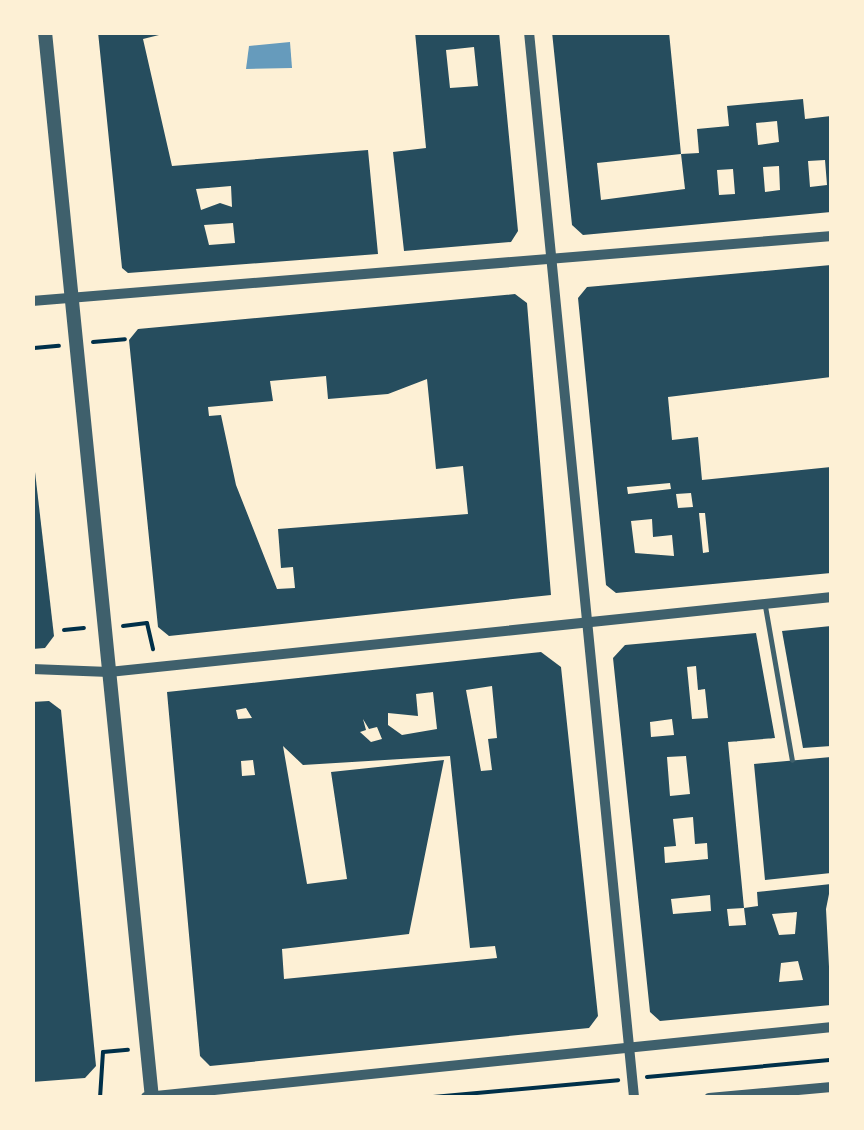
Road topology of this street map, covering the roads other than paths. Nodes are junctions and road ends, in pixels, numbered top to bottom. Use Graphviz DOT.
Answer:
graph roads {
  1 [pos="45,32"];
  2 [pos="529,32"];
  3 [pos="832,236"];
  4 [pos="552,260"];
  5 [pos="72,299"];
  6 [pos="32,302"];
  7 [pos="832,597"];
  8 [pos="764,604"];
  9 [pos="583,622"];
  10 [pos="32,669"];
  11 [pos="108,672"];
  12 [pos="792,760"];
  13 [pos="832,1027"];
  14 [pos="629,1049"];
  15 [pos="832,1087"];
  16 [pos="150,1097"];
  17 [pos="634,1098"];
  18 [pos="709,1098"];
  1 -- 5 [label="street"];
  2 -- 4 [label="street"];
  3 -- 4 [label="street"];
  4 -- 5 [label="street"];
  4 -- 9 [label="street"];
  5 -- 6 [label="street"];
  5 -- 11 [label="street"];
  7 -- 8 [label="street"];
  8 -- 9 [label="street"];
  8 -- 12 [label="lane"];
  9 -- 11 [label="street"];
  9 -- 14 [label="street"];
  10 -- 11 [label="street"];
  11 -- 16 [label="street"];
  13 -- 14 [label="street"];
  14 -- 16 [label="street"];
  14 -- 17 [label="street"];
  15 -- 18 [label="street"];
}
